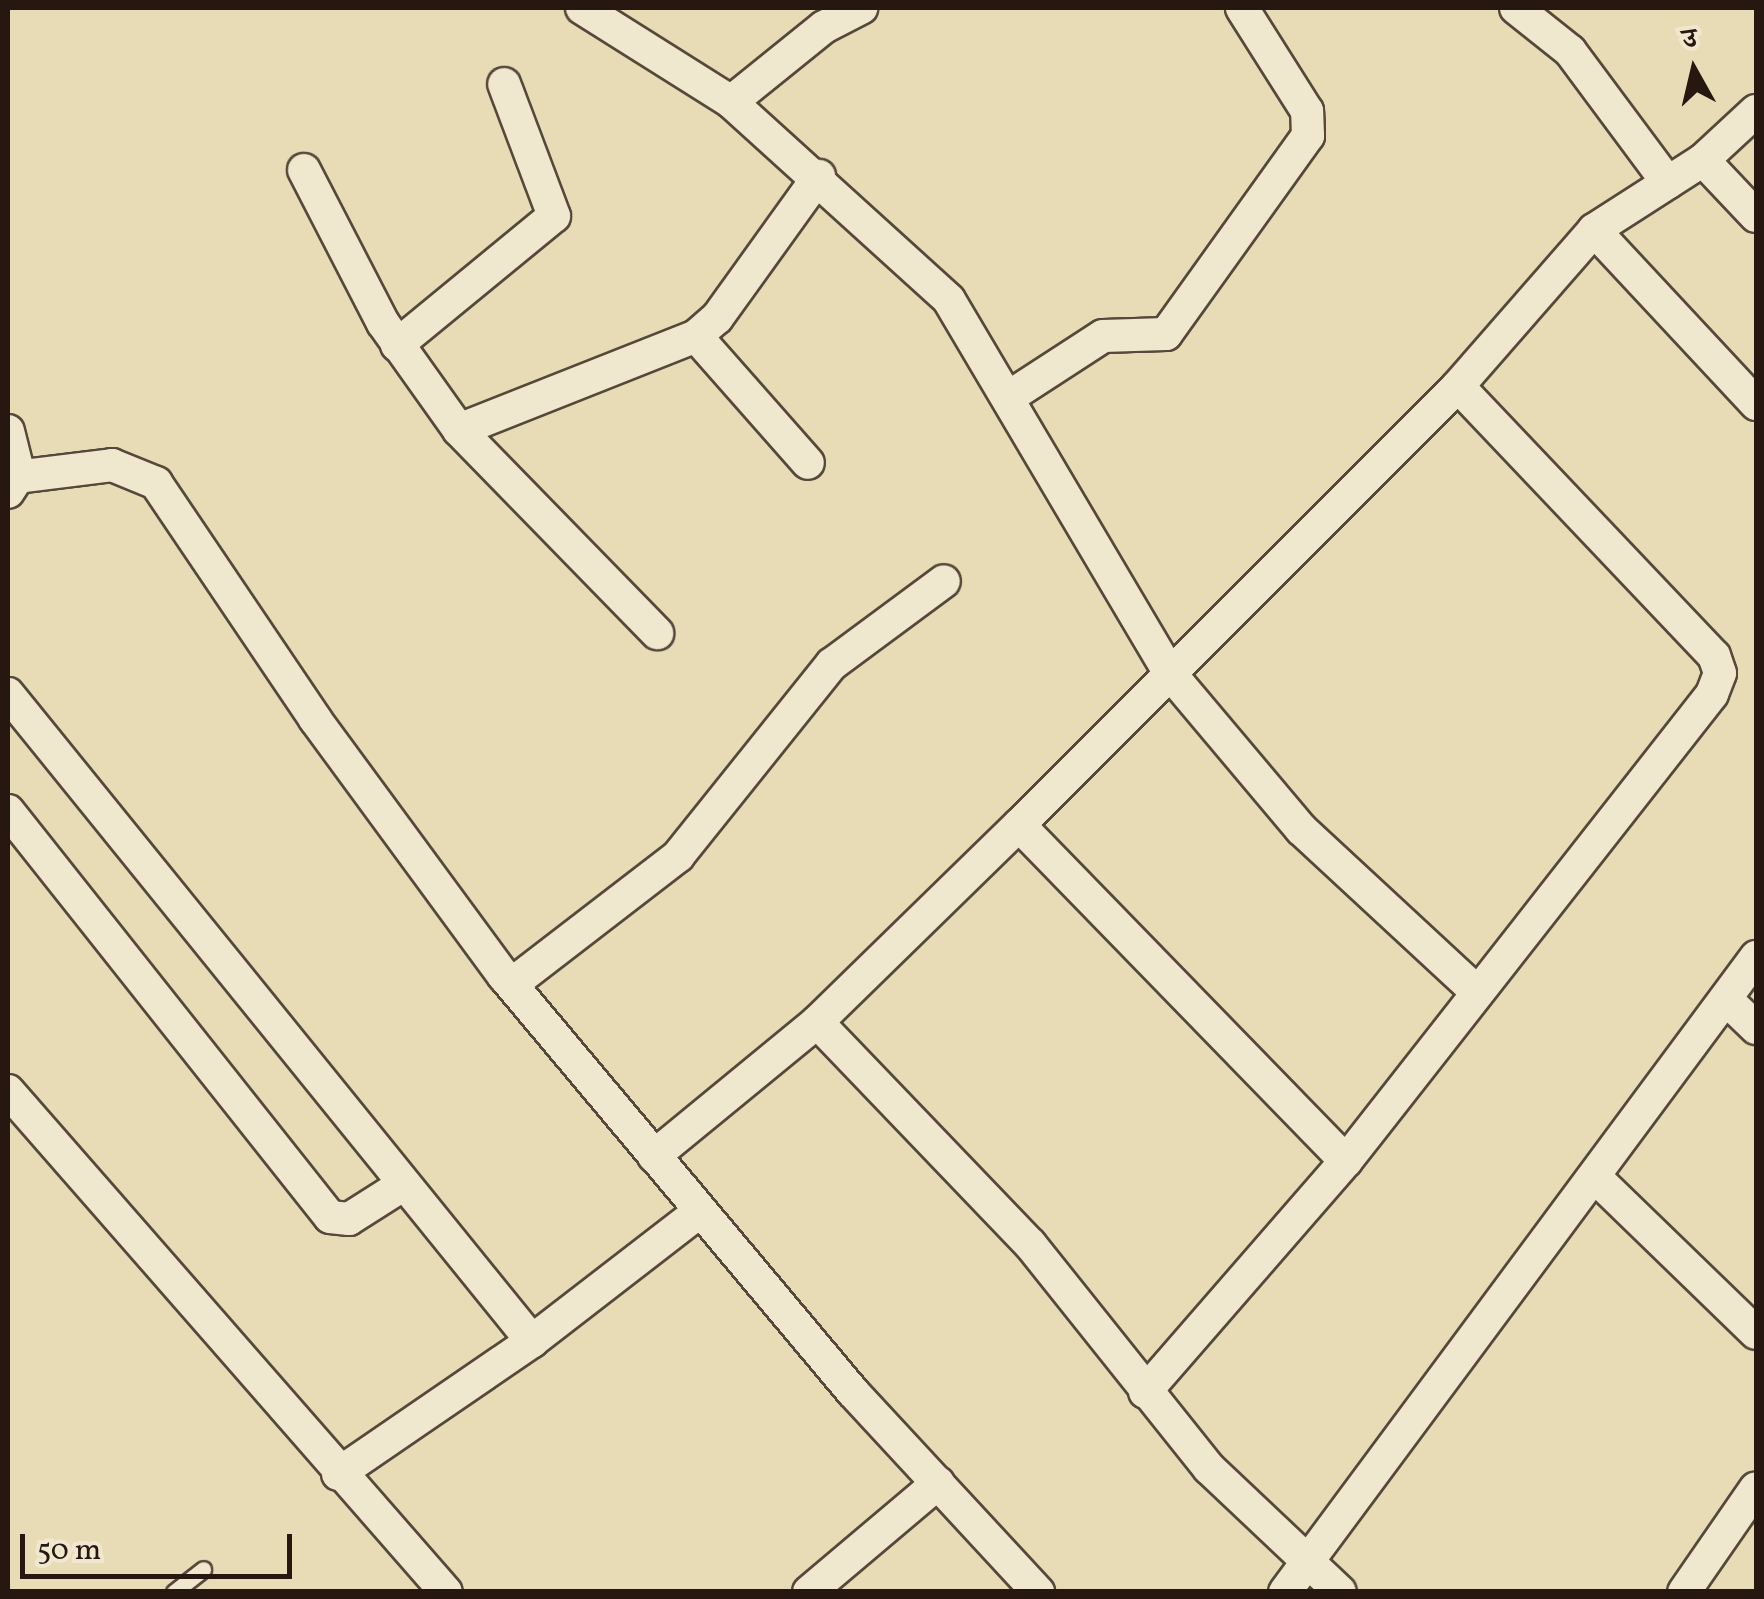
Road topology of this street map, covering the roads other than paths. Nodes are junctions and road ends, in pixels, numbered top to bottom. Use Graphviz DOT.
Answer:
graph roads {
  1 [pos="582,8"];
  2 [pos="862,8"];
  3 [pos="1242,8"];
  4 [pos="1516,8"];
  5 [pos="504,84"];
  6 [pos="731,102"];
  7 [pos="1756,111"];
  8 [pos="1703,160"];
  9 [pos="304,170"];
  10 [pos="819,176"];
  11 [pos="1668,183"];
  12 [pos="1756,216"];
  13 [pos="1594,230"];
  14 [pos="696,336"];
  15 [pos="397,345"];
  16 [pos="1458,386"];
  17 [pos="1009,397"];
  18 [pos="1756,404"];
  19 [pos="459,430"];
  20 [pos="8,431"];
  21 [pos="808,463"];
  22 [pos="11,481"];
  23 [pos="944,581"];
  24 [pos="657,633"];
  25 [pos="1168,671"];
  26 [pos="12,710"];
  27 [pos="8,811"];
  28 [pos="1019,825"];
  29 [pos="1756,957"];
  30 [pos="512,984"];
  31 [pos="1476,991"];
  32 [pos="1726,999"];
  33 [pos="817,1022"];
  34 [pos="1756,1028"];
  35 [pos="8,1092"];
  36 [pos="654,1156"];
  37 [pos="1346,1161"];
  38 [pos="1594,1177"];
  39 [pos="402,1186"];
  40 [pos="700,1211"];
  41 [pos="1756,1333"];
  42 [pos="532,1341"];
  43 [pos="1144,1392"];
  44 [pos="338,1474"];
  45 [pos="938,1483"];
  46 [pos="1756,1488"];
  47 [pos="1310,1564"];
  48 [pos="202,1569"];
  49 [pos="174,1592"];
  50 [pos="446,1592"];
  51 [pos="809,1592"];
  52 [pos="1038,1592"];
  53 [pos="1286,1592"];
  54 [pos="1340,1592"];
  55 [pos="1684,1592"];
  1 -- 6 [label="street"];
  2 -- 6 [label="street"];
  3 -- 17 [label="street"];
  4 -- 11 [label="street"];
  5 -- 15 [label="street"];
  6 -- 10 [label="street"];
  7 -- 8 [label="street"];
  8 -- 11 [label="street"];
  8 -- 12 [label="street"];
  9 -- 15 [label="street"];
  10 -- 14 [label="street"];
  10 -- 17 [label="street"];
  11 -- 13 [label="street"];
  13 -- 16 [label="street"];
  13 -- 18 [label="street"];
  14 -- 19 [label="street"];
  14 -- 21 [label="street"];
  15 -- 19 [label="street"];
  16 -- 25 [label="street"];
  16 -- 31 [label="street"];
  17 -- 25 [label="street"];
  19 -- 24 [label="street"];
  20 -- 22 [label="street"];
  22 -- 30 [label="street"];
  23 -- 30 [label="street"];
  25 -- 28 [label="street"];
  25 -- 31 [label="street"];
  26 -- 39 [label="street"];
  27 -- 39 [label="street"];
  28 -- 33 [label="street"];
  28 -- 37 [label="street"];
  29 -- 32 [label="street"];
  30 -- 36 [label="street"];
  31 -- 37 [label="street"];
  32 -- 34 [label="street"];
  32 -- 38 [label="street"];
  33 -- 36 [label="street"];
  33 -- 43 [label="street"];
  35 -- 44 [label="street"];
  36 -- 40 [label="street"];
  37 -- 43 [label="street"];
  38 -- 41 [label="street"];
  38 -- 47 [label="street"];
  39 -- 42 [label="street"];
  40 -- 42 [label="street"];
  40 -- 45 [label="street"];
  42 -- 44 [label="street"];
  43 -- 47 [label="street"];
  44 -- 50 [label="street"];
  45 -- 51 [label="street"];
  45 -- 52 [label="street"];
  46 -- 55 [label="street"];
  47 -- 53 [label="street"];
  47 -- 54 [label="street"];
  48 -- 49 [label="lane"];
}
